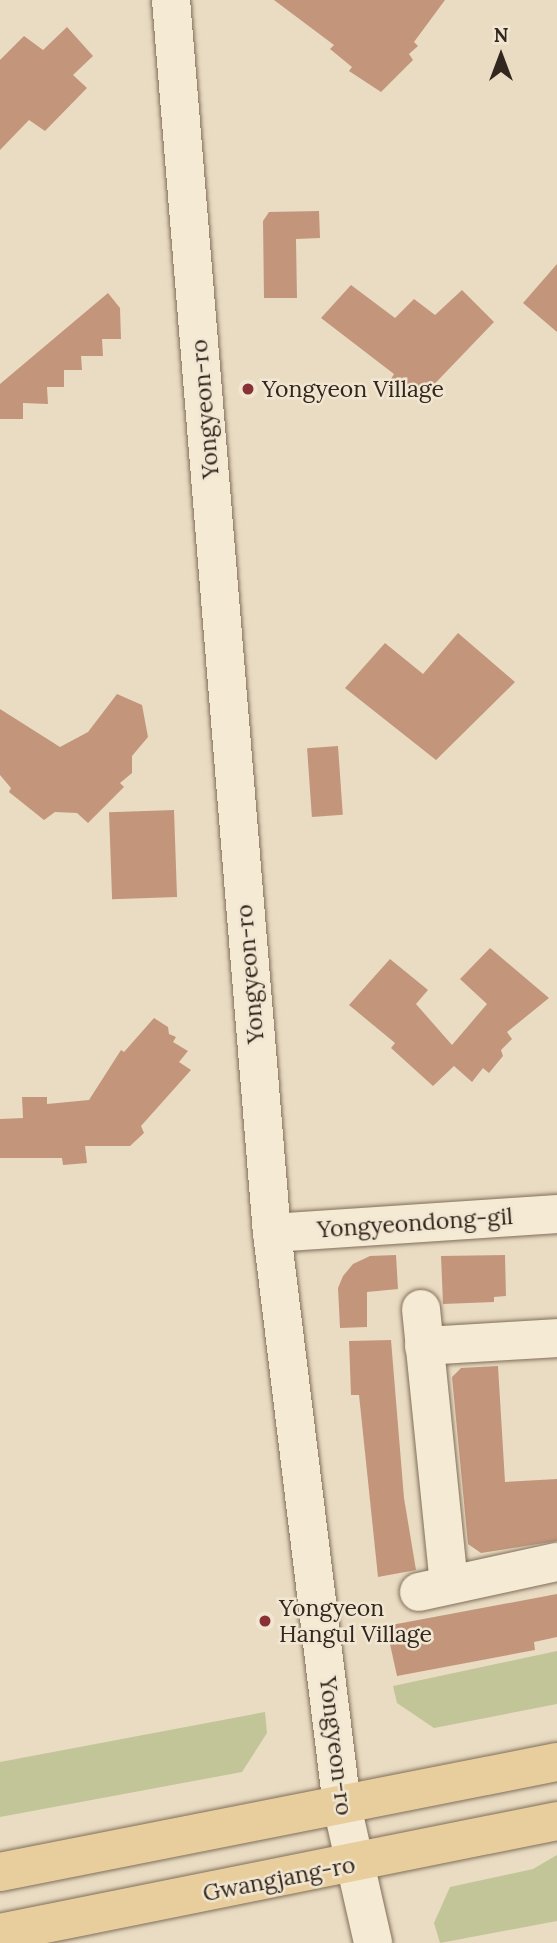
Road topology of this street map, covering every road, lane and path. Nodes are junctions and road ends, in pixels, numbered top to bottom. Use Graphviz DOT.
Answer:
graph roads {
  1 [pos="171,0"];
  2 [pos="557,1214"];
  3 [pos="272,1233"];
  4 [pos="557,1338"];
  5 [pos="557,1562"];
  6 [pos="557,1762"];
  7 [pos="342,1806"];
  8 [pos="557,1821"];
  9 [pos="354,1865"];
  10 [pos="0,1872"];
  11 [pos="0,1933"];
  12 [pos="373,1943"];
  1 -- 3 [label="street, Yongyeon-ro"];
  2 -- 3 [label="street, Yongyeondong-gil"];
  3 -- 7 [label="street, Yongyeon-ro"];
  4 -- 5 [label="street"];
  6 -- 7 [label="main road"];
  7 -- 9 [label="street, Yongyeon-ro"];
  7 -- 10 [label="main road"];
  8 -- 9 [label="main road, Gwangjang-ro"];
  9 -- 11 [label="main road, Gwangjang-ro"];
  9 -- 12 [label="street, Yongyeon-ro"];
}
